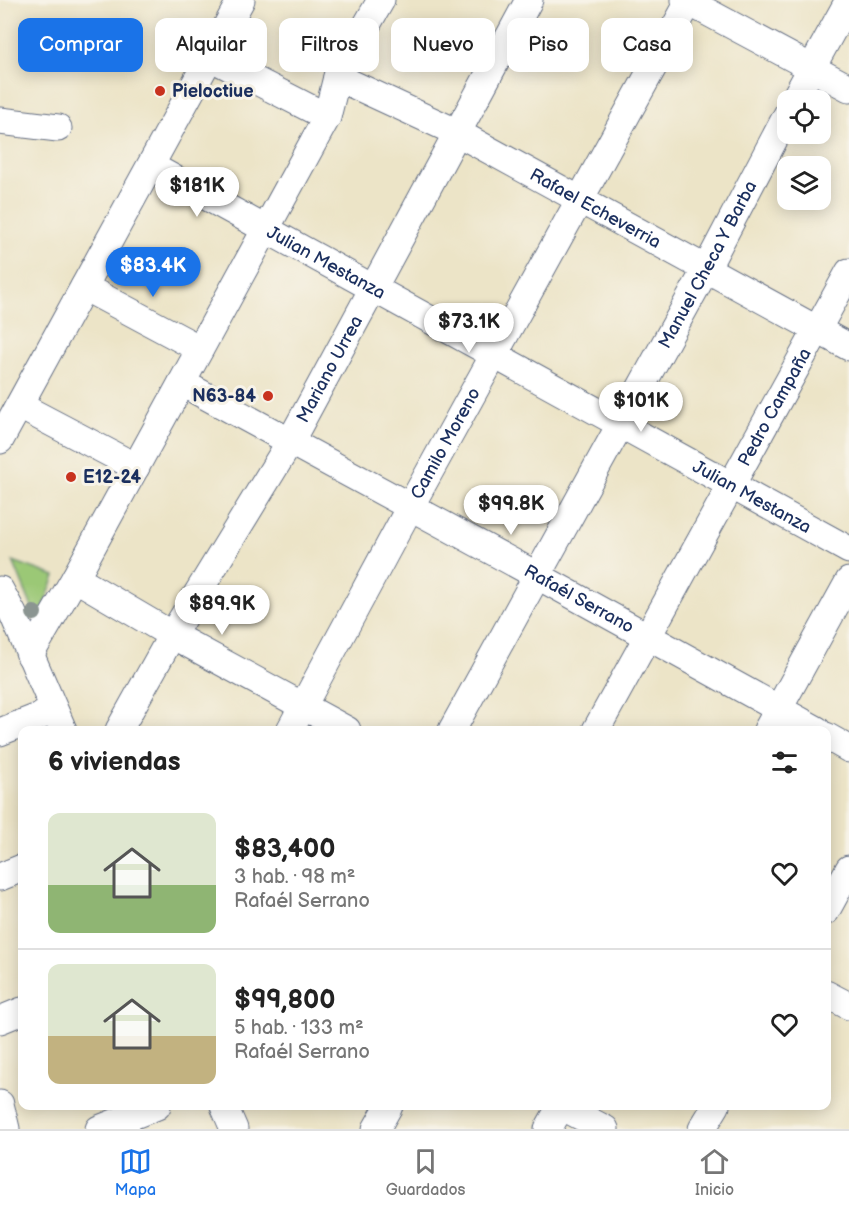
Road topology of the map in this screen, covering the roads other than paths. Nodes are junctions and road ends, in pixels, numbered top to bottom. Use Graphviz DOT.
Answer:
graph roads {
  1 [pos="241,0"];
  2 [pos="381,0"];
  3 [pos="529,0"];
  4 [pos="849,0"];
  5 [pos="688,1"];
  6 [pos="231,18"];
  7 [pos="812,68"];
  8 [pos="202,72"];
  9 [pos="239,72"];
  10 [pos="337,77"];
  11 [pos="849,88"];
  12 [pos="800,90"];
  13 [pos="327,117"];
  14 [pos="0,121"];
  15 [pos="58,128"];
  16 [pos="458,133"];
  17 [pos="777,134"];
  18 [pos="151,166"];
  19 [pos="580,198"];
  20 [pos="266,230"];
  21 [pos="706,269"];
  22 [pos="849,272"];
  23 [pos="84,287"];
  24 [pos="371,289"];
  25 [pos="818,330"];
  26 [pos="849,346"];
  27 [pos="200,349"];
  28 [pos="494,355"];
  29 [pos="182,383"];
  30 [pos="20,406"];
  31 [pos="621,423"];
  32 [pos="0,440"];
  33 [pos="290,442"];
  34 [pos="136,467"];
  35 [pos="732,485"];
  36 [pos="410,507"];
  37 [pos="849,550"];
  38 [pos="538,576"];
  39 [pos="75,578"];
  40 [pos="849,581"];
  41 [pos="0,590"];
  42 [pos="172,635"];
  43 [pos="648,637"];
  44 [pos="30,655"];
  45 [pos="304,706"];
  46 [pos="773,720"];
  47 [pos="58,721"];
  48 [pos="32,726"];
  49 [pos="121,726"];
  50 [pos="292,726"];
  51 [pos="340,726"];
  52 [pos="454,726"];
  53 [pos="598,726"];
  54 [pos="799,726"];
  55 [pos="18,729"];
  56 [pos="0,732"];
  57 [pos="831,739"];
  58 [pos="849,749"];
  59 [pos="849,869"];
  60 [pos="18,870"];
  61 [pos="0,877"];
  62 [pos="831,902"];
  63 [pos="831,997"];
  64 [pos="849,1006"];
  65 [pos="18,1013"];
  66 [pos="0,1020"];
  67 [pos="0,1104"];
  68 [pos="147,1110"];
  69 [pos="387,1110"];
  70 [pos="559,1110"];
  71 [pos="568,1110"];
  72 [pos="714,1110"];
  73 [pos="6,1129"];
  74 [pos="99,1129"];
  75 [pos="376,1129"];
  76 [pos="548,1129"];
  77 [pos="604,1129"];
  78 [pos="702,1129"];
  1 -- 6 [label="street"];
  2 -- 10 [label="street"];
  3 -- 16 [label="street, Mariano Urrea"];
  4 -- 7 [label="street"];
  5 -- 7 [label="street"];
  5 -- 19 [label="street, Camilo Moreno"];
  7 -- 11 [label="street"];
  7 -- 12 [label="street"];
  8 -- 18 [label="street"];
  9 -- 13 [label="street"];
  10 -- 13 [label="street"];
  10 -- 16 [label="street, Rafael Echeverria"];
  13 -- 20 [label="street"];
  14 -- 15 [label="street"];
  16 -- 19 [label="street, Rafael Echeverria"];
  16 -- 24 [label="street, Mariano Urrea"];
  17 -- 21 [label="street, Manuel Checa Y Barba"];
  18 -- 20 [label="street, Julian Mestanza"];
  18 -- 23 [label="street"];
  19 -- 21 [label="street, Rafael Echeverria"];
  19 -- 28 [label="street, Camilo Moreno"];
  20 -- 24 [label="street, Julian Mestanza"];
  20 -- 27 [label="street"];
  21 -- 25 [label="street, Rafael Echeverria"];
  21 -- 31 [label="street, Manuel Checa Y Barba"];
  22 -- 25 [label="street, Pedro Campaña"];
  23 -- 27 [label="street"];
  23 -- 30 [label="street"];
  24 -- 28 [label="street, Julian Mestanza"];
  24 -- 33 [label="street, Mariano Urrea"];
  25 -- 26 [label="street, Rafael Echeverria"];
  25 -- 35 [label="street, Pedro Campaña"];
  27 -- 29 [label="street"];
  28 -- 31 [label="street, Julian Mestanza"];
  28 -- 36 [label="street, Camilo Moreno"];
  29 -- 33 [label="street, Rafaél Serrano"];
  29 -- 34 [label="street"];
  30 -- 32 [label="street"];
  30 -- 34 [label="street"];
  31 -- 35 [label="street, Julian Mestanza"];
  31 -- 38 [label="street, Manuel Checa Y Barba"];
  33 -- 36 [label="street, Rafaél Serrano"];
  33 -- 42 [label="street, Mariano Urrea"];
  34 -- 39 [label="street"];
  35 -- 37 [label="street, Julian Mestanza"];
  35 -- 43 [label="street, Pedro Campaña"];
  36 -- 38 [label="street, Rafaél Serrano"];
  36 -- 45 [label="street, Camilo Moreno"];
  38 -- 43 [label="street, Rafaél Serrano"];
  38 -- 52 [label="street, Manuel Checa Y Barba"];
  39 -- 42 [label="street"];
  39 -- 44 [label="street"];
  40 -- 46 [label="street"];
  41 -- 44 [label="street"];
  42 -- 45 [label="street"];
  42 -- 49 [label="street, Mariano Urrea"];
  43 -- 46 [label="street, Rafaél Serrano"];
  43 -- 53 [label="street, Pedro Campaña"];
  44 -- 47 [label="street"];
  45 -- 50 [label="street, Camilo Moreno"];
  45 -- 51 [label="street"];
  46 -- 54 [label="street, Rafaél Serrano"];
  47 -- 48 [label="street"];
  55 -- 56 [label="street"];
  57 -- 58 [label="street"];
  59 -- 62 [label="street"];
  60 -- 61 [label="street"];
  63 -- 64 [label="street"];
  65 -- 66 [label="street"];
  67 -- 73 [label="street"];
  68 -- 74 [label="street"];
  69 -- 75 [label="street"];
  70 -- 76 [label="street"];
  71 -- 77 [label="street"];
  72 -- 78 [label="street"];
}
